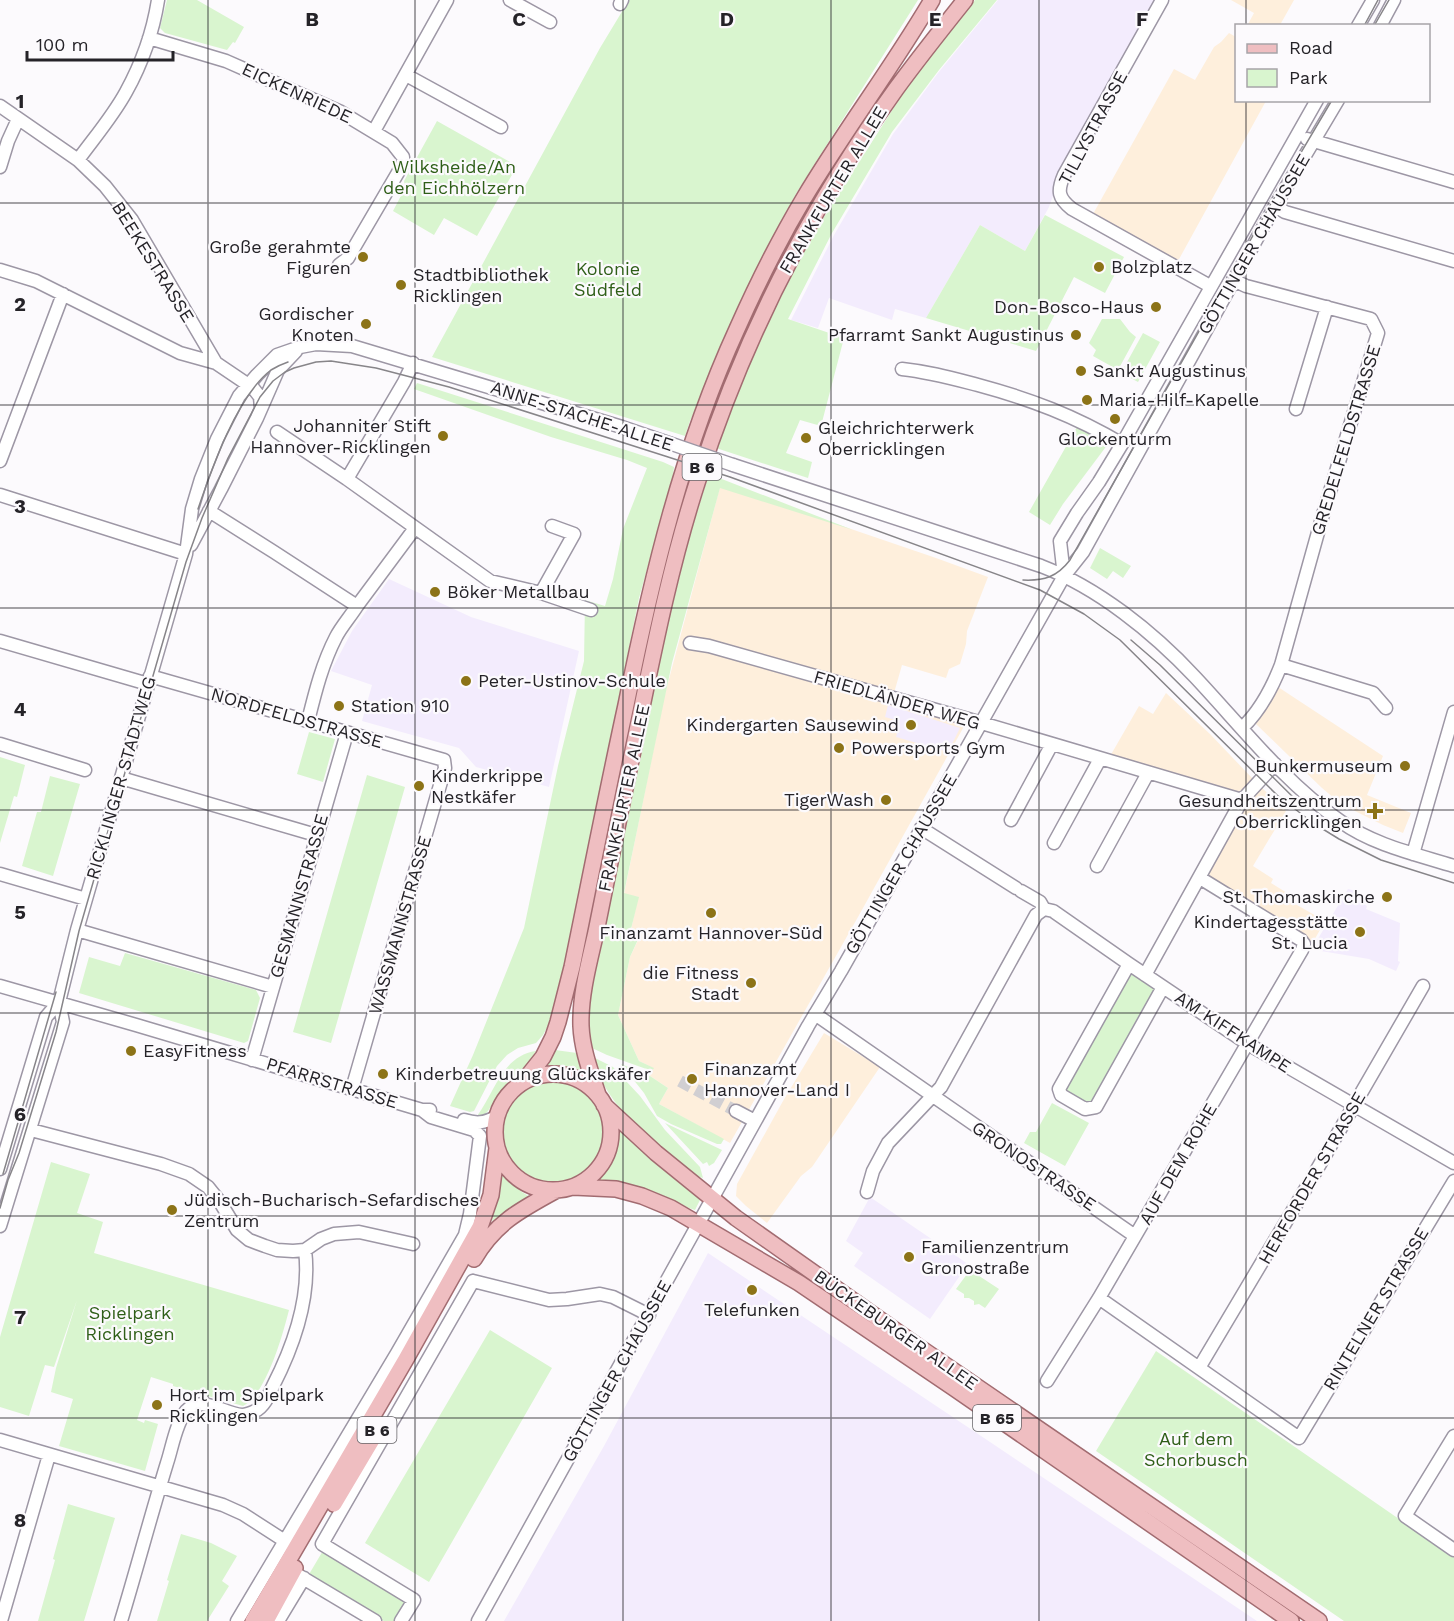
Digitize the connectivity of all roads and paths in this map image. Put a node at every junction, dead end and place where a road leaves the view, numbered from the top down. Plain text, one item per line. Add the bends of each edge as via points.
1 (158, 0) edge
2 (447, 0) edge
3 (510, 0) edge
4 (932, 0) edge
5 (965, 0) edge
6 (1162, 0) edge
7 (1373, 0) edge
8 (1394, 0) edge
9 (550, 22) dead end
10 (1360, 24) edge
11 (1381, 24) edge
12 (149, 38) junction
13 (406, 75) junction
14 (1316, 102) edge
15 (1337, 102) edge
16 (0, 106) edge
17 (18, 119) junction
18 (501, 127) dead end
19 (374, 131) junction
20 (1297, 136) junction
21 (1314, 141) junction
22 (78, 160) junction
23 (0, 167) edge
24 (1454, 182) edge
25 (1275, 206) junction
26 (1454, 261) edge
27 (339, 265) dead end
28 (0, 270) edge
29 (1233, 280) junction
30 (1210, 286) junction
31 (63, 294) junction
32 (1327, 307) junction
33 (300, 346) junction
34 (216, 363) junction
35 (413, 363) junction
36 (902, 369) dead end
37 (276, 373) junction
38 (248, 385) junction
39 (239, 396) joint
40 (261, 408) junction
41 (1296, 409) dead end
42 (278, 432) dead end
43 (1122, 444) junction
44 (0, 461) edge
45 (347, 479) junction
46 (0, 495) edge
47 (209, 511) junction
48 (552, 526) dead end
49 (415, 528) junction
50 (186, 554) junction
51 (1064, 576) junction
52 (541, 593) junction
53 (357, 606) junction
54 (591, 610) dead end
55 (0, 641) edge
56 (690, 643) dead end
57 (1281, 664) junction
58 (149, 680) junction
59 (1386, 708) dead end
60 (1454, 712) edge
61 (308, 722) junction
62 (981, 723) junction
63 (1242, 728) junction
64 (347, 732) junction
65 (0, 744) edge
66 (1052, 744) junction
67 (1100, 759) junction
68 (444, 760) joint
69 (1275, 764) junction
70 (85, 770) dead end
71 (1148, 773) junction
72 (120, 778) junction
73 (1242, 800) junction
74 (1011, 820) dead end
75 (921, 828) junction
76 (316, 835) junction
77 (1054, 843) dead end
78 (1413, 854) junction
79 (1097, 866) dead end
80 (1454, 866) edge
81 (0, 874) edge
82 (1200, 878) junction
83 (86, 899) junction
84 (1044, 909) junction
85 (77, 930) junction
86 (1129, 964) junction
87 (1145, 975) junction
88 (0, 986) edge
89 (1423, 986) dead end
90 (273, 987) junction
91 (1163, 987) junction
92 (59, 1002) junction
93 (815, 1014) junction
94 (1248, 1044) junction
95 (252, 1060) junction
96 (523, 1082) junction
97 (352, 1089) junction
98 (932, 1096) junction
99 (601, 1100) junction
100 (1354, 1106) junction
101 (422, 1110) junction
102 (736, 1111) tunnel mouth
103 (496, 1117) junction
104 (755, 1121) junction
105 (31, 1130) junction
106 (497, 1148) junction
107 (1454, 1163) edge
108 (0, 1169) edge
109 (1454, 1181) edge
110 (573, 1187) junction
111 (555, 1191) junction
112 (867, 1192) dead end
113 (712, 1199) junction
114 (699, 1223) junction
115 (0, 1226) edge
116 (1136, 1236) junction
117 (413, 1244) dead end
118 (305, 1250) junction
119 (465, 1265) junction
120 (1099, 1299) junction
121 (649, 1315) junction
122 (1199, 1368) junction
123 (1047, 1381) dead end
124 (1454, 1436) edge
125 (0, 1440) edge
126 (49, 1455) junction
127 (160, 1486) junction
128 (290, 1545) junction
129 (1454, 1550) edge
130 (298, 1575) junction
131 (1, 1621) edge
132 (122, 1621) edge
133 (237, 1621) edge
134 (253, 1621) edge
135 (266, 1621) edge
136 (278, 1621) edge
137 (375, 1621) edge
138 (401, 1621) edge
139 (478, 1621) edge
140 (1291, 1621) edge
141 (1319, 1621) edge

1 - 12 street
2 - 13 street
3 - 9 street
4 - 96 main road, FRANKFURTER ALLEE / B 6 via 803,199 736,330 709,395 666,527 648,599 563,1005 543,1057
5 - 99 main road, FRANKFURTER ALLEE / B 6 via 894,91 840,171 796,247 752,337 696,484 672,573 583,997 581,1027 585,1054
6 - 30 street, TILLYSTRASSE via 1064,175 1060,192 1071,209
7 - 10 street
8 - 11 street
12 - 19 street, EICKENRIEDE via 237,65
12 - 22 street via 125,93
13 - 18 street
13 - 19 street
14 - 20 street, GÖTTINGER CHAUSSEE
15 - 21 street, GÖTTINGER CHAUSSEE
16 - 17 street, BEEKESTRASSE
17 - 22 street, BEEKESTRASSE
17 - 23 street
19 - 27 street, EICKENRIEDE via 398,149 402,165 348,258
20 - 21 street
20 - 30 street, GÖTTINGER CHAUSSEE
21 - 24 street
21 - 25 street, GÖTTINGER CHAUSSEE
22 - 34 street, BEEKESTRASSE via 132,220
25 - 26 street
25 - 29 street, GÖTTINGER CHAUSSEE
28 - 31 street
29 - 32 street, GREDELFELDSTRASSE
29 - 51 street, GÖTTINGER CHAUSSEE via 1083,552
30 - 43 street, GÖTTINGER CHAUSSEE
31 - 34 street via 180,353
31 - 44 street
32 - 41 street
32 - 57 street, GREDELFELDSTRASSE via 1371,319 1378,333
33 - 35 street, ANNE-STACHE-ALLEE via 352,346
33 - 37 street, ANNE-STACHE-ALLEE
33 - 38 street, ANNE-STACHE-ALLEE via 277,356
34 - 38 street, BEEKESTRASSE
35 - 45 street
35 - 51 street, ANNE-STACHE-ALLEE, bridge via 622,427
36 - 43 street via 927,371 1024,398 1079,420
37 - 38 street, ANNE-STACHE-ALLEE
37 - 40 street, ANNE-STACHE-ALLEE
38 - 39 street, ANNE-STACHE-ALLEE
38 - 40 street, BEEKESTRASSE via 260,396
39 - 50 street, RICKLINGER STADTWEG via 201,479
40 - 47 street, RICKLINGER STADTWEG
42 - 45 street
43 - 51 street, GÖTTINGER CHAUSSEE via 1060,541
45 - 49 street
46 - 50 street
47 - 50 street, RICKLINGER STADTWEG
47 - 53 street
48 - 52 street via 574,534
49 - 52 street via 489,580
49 - 53 street
50 - 58 street, RICKLINGER STADTWEG
51 - 62 street, GÖTTINGER CHAUSSEE
51 - 63 street, ANNE-STACHE-ALLEE via 1132,620 1171,653
52 - 54 street
53 - 61 street via 327,656
55 - 58 street, NORDFELDSTRASSE
56 - 62 street, FRIEDLÄNDER WEG
57 - 59 street via 1373,693
57 - 63 street, GREDELFELDSTRASSE via 1255,715
58 - 61 street, NORDFELDSTRASSE
58 - 72 street, RICKLINGER STADTWEG
60 - 78 street
61 - 64 street, NORDFELDSTRASSE
62 - 66 street, FRIEDLÄNDER WEG
62 - 75 street, GÖTTINGER CHAUSSEE
63 - 69 street, ANNE-STACHE-ALLEE
64 - 68 street, NORDFELDSTRASSE
64 - 76 street, GESMANNSTRASSE
65 - 70 street
66 - 67 street, FRIEDLÄNDER WEG
66 - 74 street
67 - 71 street, FRIEDLÄNDER WEG
67 - 77 street
68 - 97 street, WASSMANNSTRASSE via 445,768
69 - 73 street
69 - 78 street, ANNE-STACHE-ALLEE via 1340,822
71 - 73 street, FRIEDLÄNDER WEG
71 - 79 street
72 - 76 street
72 - 83 street, RICKLINGER STADTWEG
73 - 82 street
75 - 84 street, AM KIFFKAMPE via 1040,902
75 - 93 street, GÖTTINGER CHAUSSEE
76 - 90 street, GESMANNSTRASSE
78 - 80 street, ANNE-STACHE-ALLEE
81 - 83 street
82 - 87 street
82 - 94 street, AUF DEM ROHE via 1304,944
83 - 85 street, RICKLINGER STADTWEG
84 - 86 street, AM KIFFKAMPE via 1053,911
84 - 98 street via 1036,915 941,1087
85 - 90 street
85 - 92 street, RICKLINGER STADTWEG
86 - 87 street, AM KIFFKAMPE
86 - 91 street via 1059,1089 1061,1095 1085,1109 1096,1107
87 - 91 street, AM KIFFKAMPE
88 - 92 street, PFARRSTRASSE
89 - 100 street, HERFORDER STRASSE
90 - 95 street, GESMANNSTRASSE
91 - 94 street, AM KIFFKAMPE
92 - 95 street, PFARRSTRASSE
92 - 105 street, RICKLINGER STADTWEG via 63,1022
92 - 108 street, RICKLINGER STADTWEG via 46,1017
93 - 98 street, GRONOSTRASSE
93 - 104 street, GÖTTINGER CHAUSSEE
94 - 100 street, AM KIFFKAMPE
94 - 116 street, AUF DEM ROHE
95 - 97 street, PFARRSTRASSE
96 - 99 main road via 533,1077 568,1076 589,1087
96 - 103 main road, B 6 via 506,1097
97 - 101 street, PFARRSTRASSE
98 - 112 street via 888,1143
98 - 116 street, GRONOSTRASSE
99 - 110 main road, B 6 via 610,1126 609,1148 592,1176
99 - 113 main road, BÜCKEBURGER ALLEE / B 65
100 - 107 street, AM KIFFKAMPE
100 - 122 street, HERFORDER STRASSE
101 - 103 street, PFARRSTRASSE via 474,1123
101 - 119 street, PFARRSTRASSE via 431,1118 474,1130 480,1136 465,1235
102 - 104 street
103 - 106 main road, B 6
104 - 113 street, GÖTTINGER CHAUSSEE
105 - 115 street, RICKLINGER STADTWEG
105 - 118 street via 189,1174 208,1187 237,1230 249,1240 277,1250
106 - 111 main road, B 6 via 507,1168 523,1182
106 - 119 main road, B 6 via 486,1212
109 - 122 street, RINTELNER STRASSE via 1299,1438
110 - 111 main road, B 6
110 - 114 main road, BÜCKEBURGER ALLEE / B 65 via 616,1189 642,1196
111 - 119 main road, B 6 via 499,1225
113 - 114 street, GÖTTINGER CHAUSSEE
113 - 141 main road, BÜCKEBURGER ALLEE / B 65 via 916,1345
114 - 121 street, GÖTTINGER CHAUSSEE
114 - 140 main road, BÜCKEBURGER ALLEE / B 65 via 799,1283
116 - 120 street, AUF DEM ROHE
117 - 118 street via 359,1232 334,1234
118 - 127 street via 305,1290 297,1328 261,1408 243,1415 209,1405 189,1408 181,1420
119 - 121 street via 549,1300 600,1294
119 - 128 main road, B 6 via 359,1442
119 - 130 main road, B 6
119 - 138 street via 457,1311 322,1544 414,1600
120 - 122 street
120 - 123 street, AUF DEM ROHE
121 - 139 street, GÖTTINGER CHAUSSEE
124 - 129 street via 1405,1516
125 - 126 street
126 - 127 street
126 - 131 street
127 - 128 street via 223,1504
127 - 132 street
128 - 133 street
128 - 134 main road, B 6
130 - 135 main road, B 6
130 - 136 street
130 - 137 street

